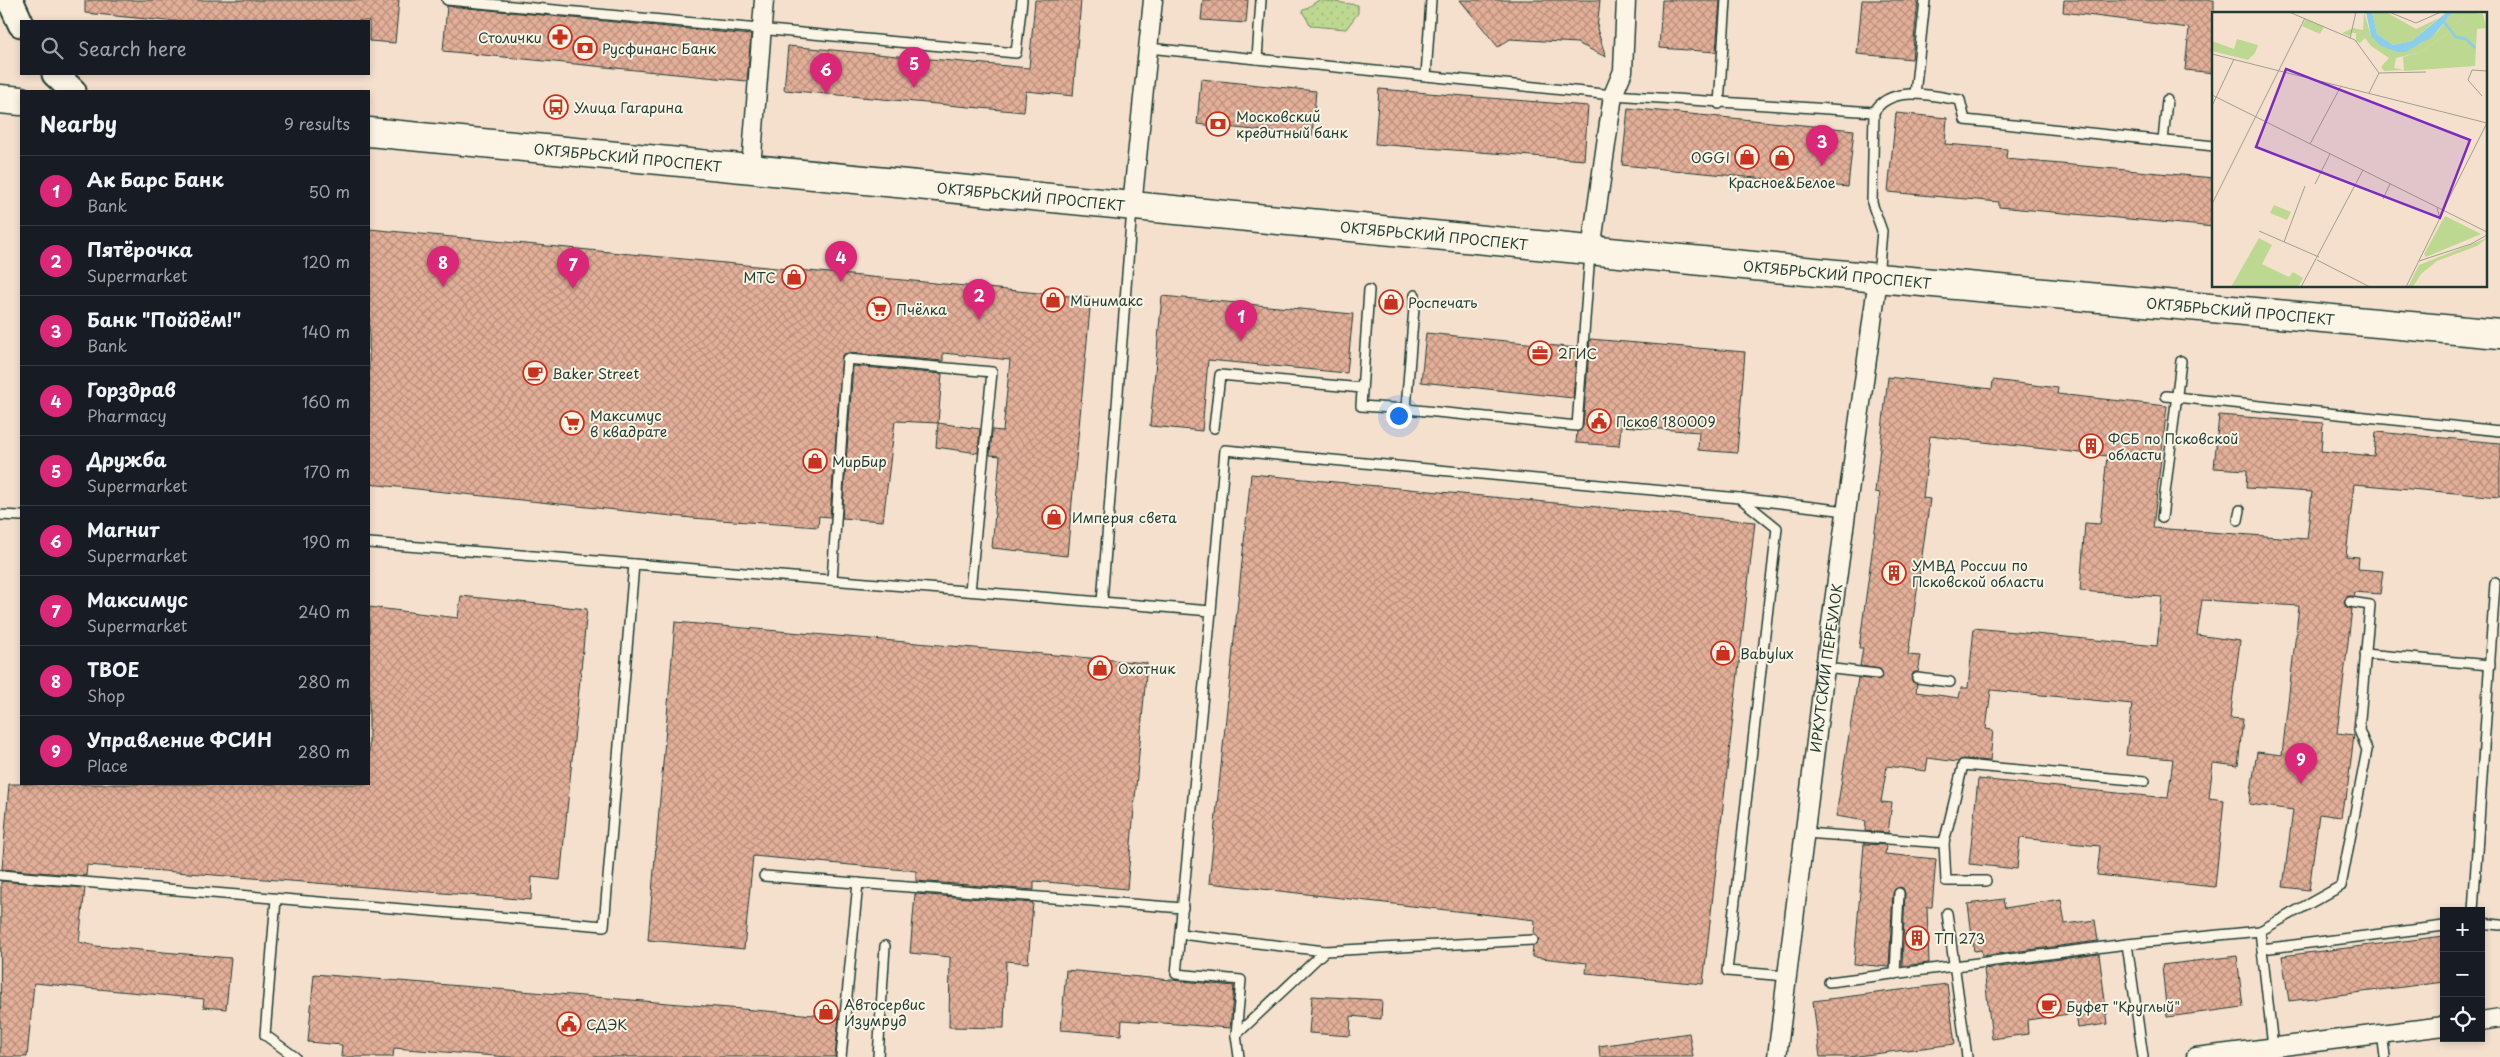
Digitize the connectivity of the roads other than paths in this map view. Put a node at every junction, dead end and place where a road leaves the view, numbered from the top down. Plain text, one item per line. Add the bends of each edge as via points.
1 (5, 0) edge
2 (10, 0) edge
3 (447, 0) edge
4 (764, 0) edge
5 (1022, 0) edge
6 (1153, 0) edge
7 (1261, 0) edge
8 (1430, 0) edge
9 (1626, 0) edge
10 (1726, 0) edge
11 (1925, 0) edge
12 (0, 10) edge
13 (20, 22) edge
14 (763, 30) junction
15 (1148, 48) junction
16 (1257, 59) junction
17 (56, 75) edge
18 (1426, 76) junction
19 (72, 90) edge
20 (1915, 94) junction
21 (1613, 95) junction
22 (0, 99) edge
23 (2167, 100) dead end
24 (20, 102) edge
25 (1720, 104) junction
26 (1874, 112) junction
27 (370, 132) edge
28 (2163, 140) junction
29 (2212, 146) edge
30 (751, 168) junction
31 (1132, 206) junction
32 (1591, 250) junction
33 (1878, 278) junction
34 (1369, 290) dead end
35 (1415, 295) dead end
36 (2500, 334) edge
37 (2181, 361) dead end
38 (1362, 388) junction
39 (2166, 396) dead end
40 (2177, 397) junction
41 (1406, 409) junction
42 (1214, 428) dead end
43 (2500, 431) edge
44 (1739, 498) junction
45 (2240, 510) dead end
46 (1846, 511) junction
47 (0, 515) edge
48 (20, 516) edge
49 (2162, 518) dead end
50 (2238, 520) dead end
51 (370, 543) edge
52 (634, 564) junction
53 (832, 580) junction
54 (2496, 583) dead end
55 (970, 591) junction
56 (1102, 602) junction
57 (2350, 602) dead end
58 (1211, 611) junction
59 (2366, 654) junction
60 (2490, 666) junction
61 (1825, 668) junction
62 (1877, 674) dead end
63 (1918, 678) dead end
64 (1950, 682) dead end
65 (2145, 781) dead end
66 (1805, 833) junction
67 (1944, 842) junction
68 (0, 875) edge
69 (764, 876) dead end
70 (1986, 881) dead end
71 (858, 883) junction
72 (1899, 893) dead end
73 (276, 899) junction
74 (2473, 907) edge
75 (1183, 908) junction
76 (1947, 913) dead end
77 (2485, 924) edge
78 (2500, 925) edge
79 (2440, 927) edge
80 (2260, 931) junction
81 (1180, 934) junction
82 (1533, 940) dead end
83 (2127, 944) junction
84 (885, 946) dead end
85 (2262, 949) junction
86 (1325, 951) junction
87 (1956, 966) junction
88 (1895, 974) junction
89 (1786, 976) junction
90 (1829, 982) dead end
91 (2500, 1018) edge
92 (2485, 1020) edge
93 (2440, 1026) edge
94 (2382, 1033) junction
95 (1236, 1035) junction
96 (2274, 1047) junction
97 (295, 1057) edge
98 (841, 1057) edge
99 (878, 1057) edge
100 (1238, 1057) edge
101 (1777, 1057) edge
102 (1966, 1057) edge
103 (2144, 1057) edge
104 (2196, 1057) edge
105 (2385, 1057) edge

1 - 12 main road
2 - 13 main road
3 - 14 lane
4 - 14 street
5 - 14 lane via 1016,53
6 - 15 street
7 - 16 lane
8 - 18 lane
9 - 21 street via 1622,71
10 - 25 lane
11 - 20 lane
14 - 30 street
15 - 16 lane
15 - 31 street
16 - 18 lane
17 - 19 main road
18 - 21 lane
20 - 26 lane via 1889,97
20 - 28 lane via 1960,100 1965,120
21 - 25 lane
21 - 32 street
22 - 24 main road
23 - 28 lane
25 - 26 lane
26 - 33 lane via 1872,203 1882,232
27 - 30 main road, ОКТЯБРЬСКИЙ ПРОСПЕКТ
28 - 29 lane
30 - 31 main road, ОКТЯБРЬСКИЙ ПРОСПЕКТ
31 - 32 main road, ОКТЯБРЬСКИЙ ПРОСПЕКТ
31 - 56 lane
32 - 33 main road, ОКТЯБРЬСКИЙ ПРОСПЕКТ
32 - 41 lane via 1577,426
33 - 36 main road, ОКТЯБРЬСКИЙ ПРОСПЕКТ
33 - 46 street, ИРКУТСКИЙ ПЕРЕУЛОК
34 - 38 lane
35 - 41 lane
37 - 40 lane
38 - 41 lane via 1361,406
38 - 42 lane via 1220,375
39 - 40 lane
40 - 43 lane
40 - 49 lane
44 - 46 lane
44 - 58 lane via 1225,450
44 - 89 lane via 1776,528 1727,971
45 - 50 lane
46 - 61 street, ИРКУТСКИЙ ПЕРЕУЛОК
47 - 48 lane
51 - 52 lane
52 - 53 lane
52 - 73 lane via 604,926
53 - 55 lane
53 - 55 lane via 846,359 992,372
54 - 60 lane
55 - 56 lane
56 - 58 lane
57 - 59 lane via 2370,605
58 - 75 lane
59 - 60 lane
59 - 80 lane via 2359,730 2367,750 2341,886
60 - 74 lane
61 - 62 lane
61 - 66 street, ИРКУТСКИЙ ПЕРЕУЛОК
63 - 64 lane
65 - 67 lane via 1963,765
66 - 67 lane
66 - 89 street, ИРКУТСКИЙ ПЕРЕУЛОК
67 - 70 lane via 1946,881
68 - 73 lane
69 - 71 lane
71 - 75 lane
71 - 98 lane
72 - 88 lane
73 - 97 lane via 265,1035
75 - 81 lane
76 - 87 lane
77 - 78 lane
79 - 85 lane
80 - 83 lane
80 - 85 lane
81 - 86 lane
81 - 95 lane via 1176,974 1241,980
82 - 86 lane
83 - 87 lane
83 - 103 lane
84 - 99 lane
85 - 96 lane
86 - 95 lane
87 - 88 lane
87 - 102 lane
88 - 90 lane
89 - 101 street, ИРКУТСКИЙ ПЕРЕУЛОК
91 - 92 street
93 - 94 street
94 - 96 street
94 - 105 lane
95 - 100 lane
96 - 104 street

